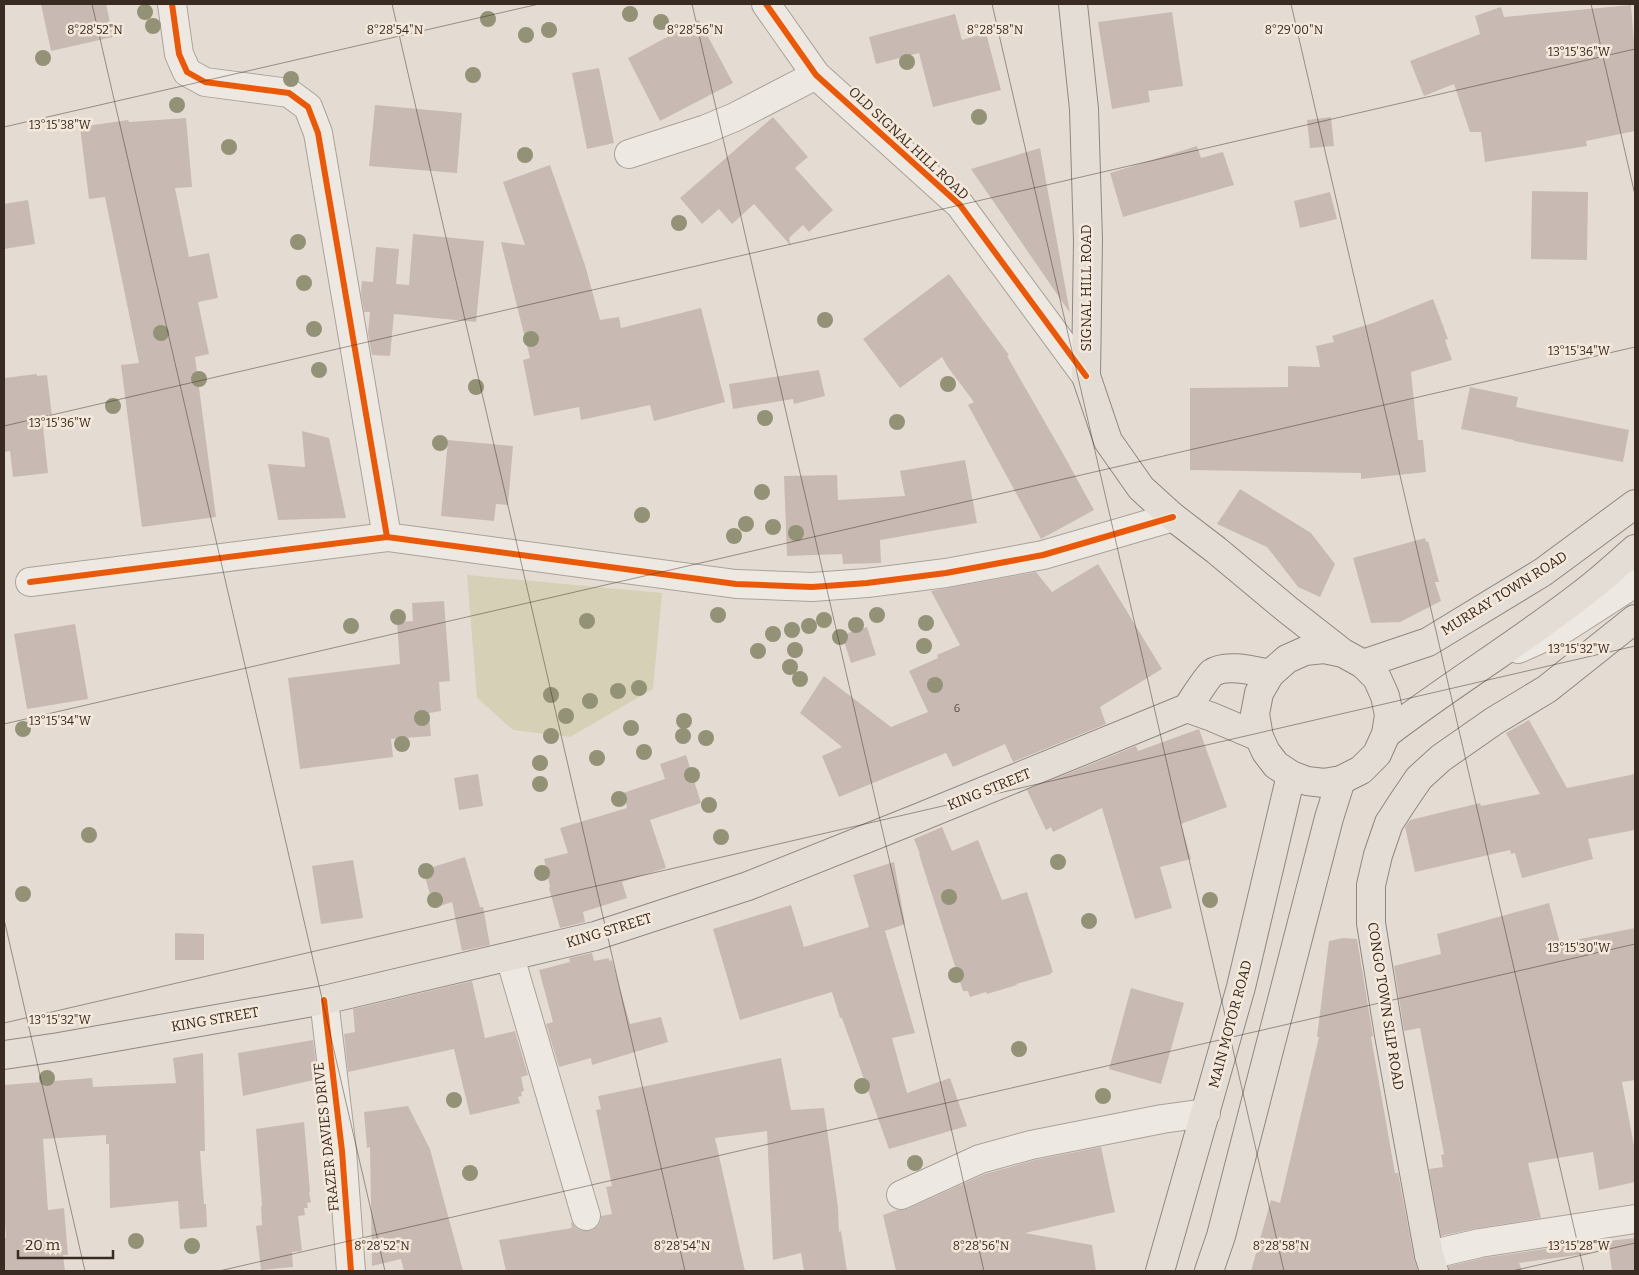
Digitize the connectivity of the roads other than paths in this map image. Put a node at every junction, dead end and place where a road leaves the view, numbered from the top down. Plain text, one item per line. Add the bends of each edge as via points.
1 (172, 4) edge
2 (766, 4) edge
3 (1073, 4) edge
4 (816, 75) junction
5 (629, 154) dead end
6 (1086, 376) junction
7 (1635, 504) edge
8 (1173, 517) junction
9 (387, 537) junction
10 (1635, 548) edge
11 (30, 582) dead end
12 (1635, 583) edge
13 (1288, 610) junction
14 (1635, 619) edge
15 (1353, 658) junction
16 (1491, 660) junction
17 (1278, 666) junction
18 (1187, 708) junction
19 (1386, 734) junction
20 (1258, 736) junction
21 (1291, 775) junction
22 (1341, 780) junction
23 (510, 957) junction
24 (324, 1000) junction
25 (4, 1054) edge
26 (1206, 1113) junction
27 (901, 1195) dead end
28 (586, 1216) dead end
29 (1635, 1219) edge
30 (1431, 1263) edge
31 (351, 1271) edge
32 (1160, 1271) edge
33 (1209, 1271) edge

1 - 9 street via 179,54 187,72 205,82 289,93 308,107 318,133
2 - 4 street, OLD SIGNAL HILL ROAD
3 - 6 main road, SIGNAL HILL ROAD via 1084,119 1088,240
4 - 5 street via 735,117
4 - 6 street, OLD SIGNAL HILL ROAD via 960,205
6 - 8 main road, SIGNAL HILL ROAD via 1108,441 1141,488
7 - 15 main road, MURRAY TOWN ROAD via 1543,572 1428,642
8 - 9 street via 1044,555 946,573 812,587 736,584
8 - 13 main road, SIGNAL HILL ROAD
9 - 11 street
10 - 16 main road via 1586,591
12 - 16 street via 1565,628
13 - 15 main road, SIGNAL HILL ROAD
13 - 17 main road
14 - 30 main road, CONGO TOWN SLIP ROAD via 1547,689 1494,721 1441,758 1419,778 1389,824 1378,855 1371,885 1371,923
15 - 17 main road via 1324,649 1305,651
15 - 19 main road via 1377,678 1385,696
16 - 19 main road via 1427,702
17 - 18 main road via 1224,669 1213,673
17 - 20 main road via 1259,693 1255,714
18 - 20 main road
18 - 23 main road, KING STREET via 748,886 594,936
19 - 22 main road via 1376,754 1361,770
20 - 21 main road via 1276,765
21 - 22 main road via 1324,783
21 - 26 main road, MAIN MOTOR ROAD via 1241,987
22 - 33 main road via 1221,1236
23 - 24 main road, KING STREET
23 - 28 street
24 - 25 main road, KING STREET
24 - 31 street, FRAZER DAVIES DRIVE via 342,1151
26 - 27 street via 1031,1145 980,1159
26 - 32 main road, MAIN MOTOR ROAD
29 - 30 street via 1480,1243

